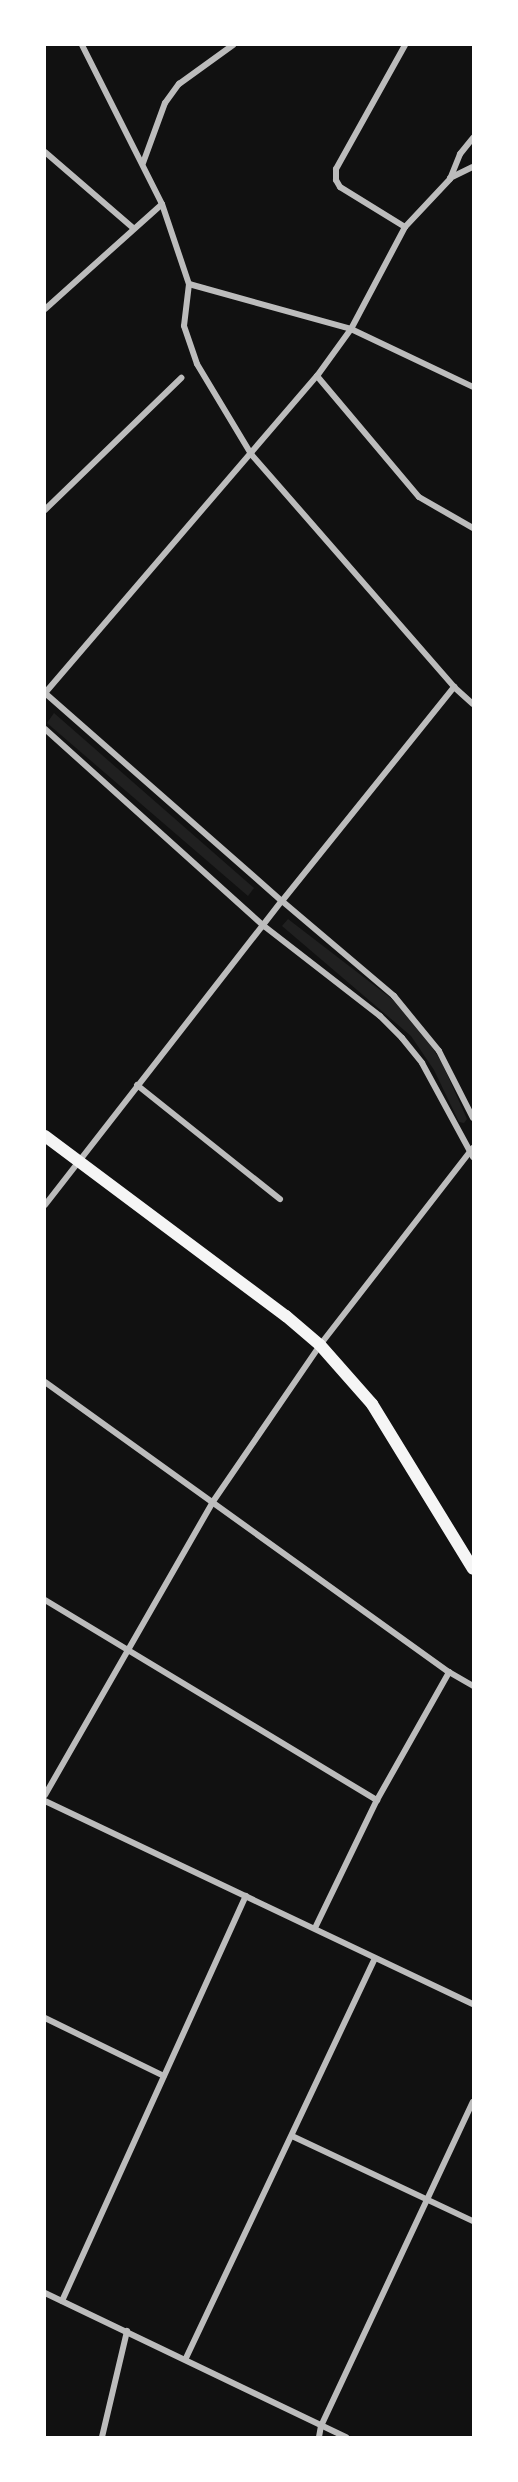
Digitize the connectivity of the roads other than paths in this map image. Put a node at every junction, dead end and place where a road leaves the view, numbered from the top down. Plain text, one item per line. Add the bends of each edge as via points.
1 (82, 45) edge
2 (233, 45) edge
3 (405, 45) edge
4 (473, 138) edge
5 (45, 152) edge
6 (143, 163) junction
7 (473, 167) edge
8 (450, 178) junction
9 (162, 204) junction
10 (405, 227) junction
11 (133, 228) junction
12 (189, 284) junction
13 (45, 309) edge
14 (351, 329) junction
15 (317, 376) junction
16 (181, 378) dead end
17 (473, 386) edge
18 (251, 454) junction
19 (45, 510) edge
20 (473, 528) edge
21 (454, 687) junction
22 (45, 693) edge
23 (473, 704) edge
24 (45, 729) edge
25 (282, 901) junction
26 (264, 926) junction
27 (138, 1085) junction
28 (473, 1118) edge
29 (45, 1136) edge
30 (472, 1152) edge
31 (77, 1161) junction
32 (280, 1199) dead end
33 (45, 1205) edge
34 (320, 1345) junction
35 (45, 1382) edge
36 (212, 1503) junction
37 (473, 1569) edge
38 (45, 1600) edge
39 (129, 1652) junction
40 (449, 1672) junction
41 (473, 1686) edge
42 (45, 1795) edge
43 (377, 1800) junction
44 (45, 1801) edge
45 (246, 1896) junction
46 (315, 1928) junction
47 (375, 1958) junction
48 (473, 2004) edge
49 (45, 2018) edge
50 (165, 2076) junction
51 (473, 2102) edge
52 (292, 2136) junction
53 (427, 2199) junction
54 (473, 2221) edge
55 (45, 2293) edge
56 (62, 2301) junction
57 (127, 2331) junction
58 (186, 2358) junction
59 (321, 2426) junction
60 (102, 2437) edge
61 (319, 2437) edge
62 (346, 2437) edge

1 - 6 street
2 - 6 street via 179,84 165,103
3 - 10 street via 336,169 336,180 340,187
4 - 8 street via 460,154
5 - 11 street
6 - 9 street
7 - 8 street
8 - 10 street
9 - 11 street
9 - 12 street
10 - 14 street
11 - 13 street
12 - 14 street
12 - 18 street via 184,326 196,364
14 - 15 street
14 - 17 street
15 - 18 street
15 - 20 street via 419,496
16 - 19 street
18 - 21 street
18 - 22 street
21 - 23 street
21 - 25 street
22 - 25 street
24 - 26 street
25 - 26 street
25 - 28 street via 394,996 413,1017 439,1051
26 - 27 street
26 - 30 street via 380,1016 402,1038 422,1063
27 - 31 street
27 - 32 street
29 - 31 main road
30 - 34 street
31 - 33 street
31 - 34 main road
34 - 36 street
34 - 37 main road via 372,1404
35 - 36 street
36 - 39 street
36 - 40 street
38 - 39 street
39 - 42 street
39 - 43 street
40 - 41 street
40 - 43 street
43 - 46 street
44 - 45 street
45 - 46 street
45 - 50 street
46 - 47 street
47 - 48 street
47 - 52 street
49 - 50 street
50 - 56 street
51 - 53 street
52 - 53 street
52 - 58 street
53 - 54 street
53 - 59 street
55 - 56 street
56 - 57 street
57 - 58 street
57 - 60 street
58 - 59 street
59 - 61 street
59 - 62 street

